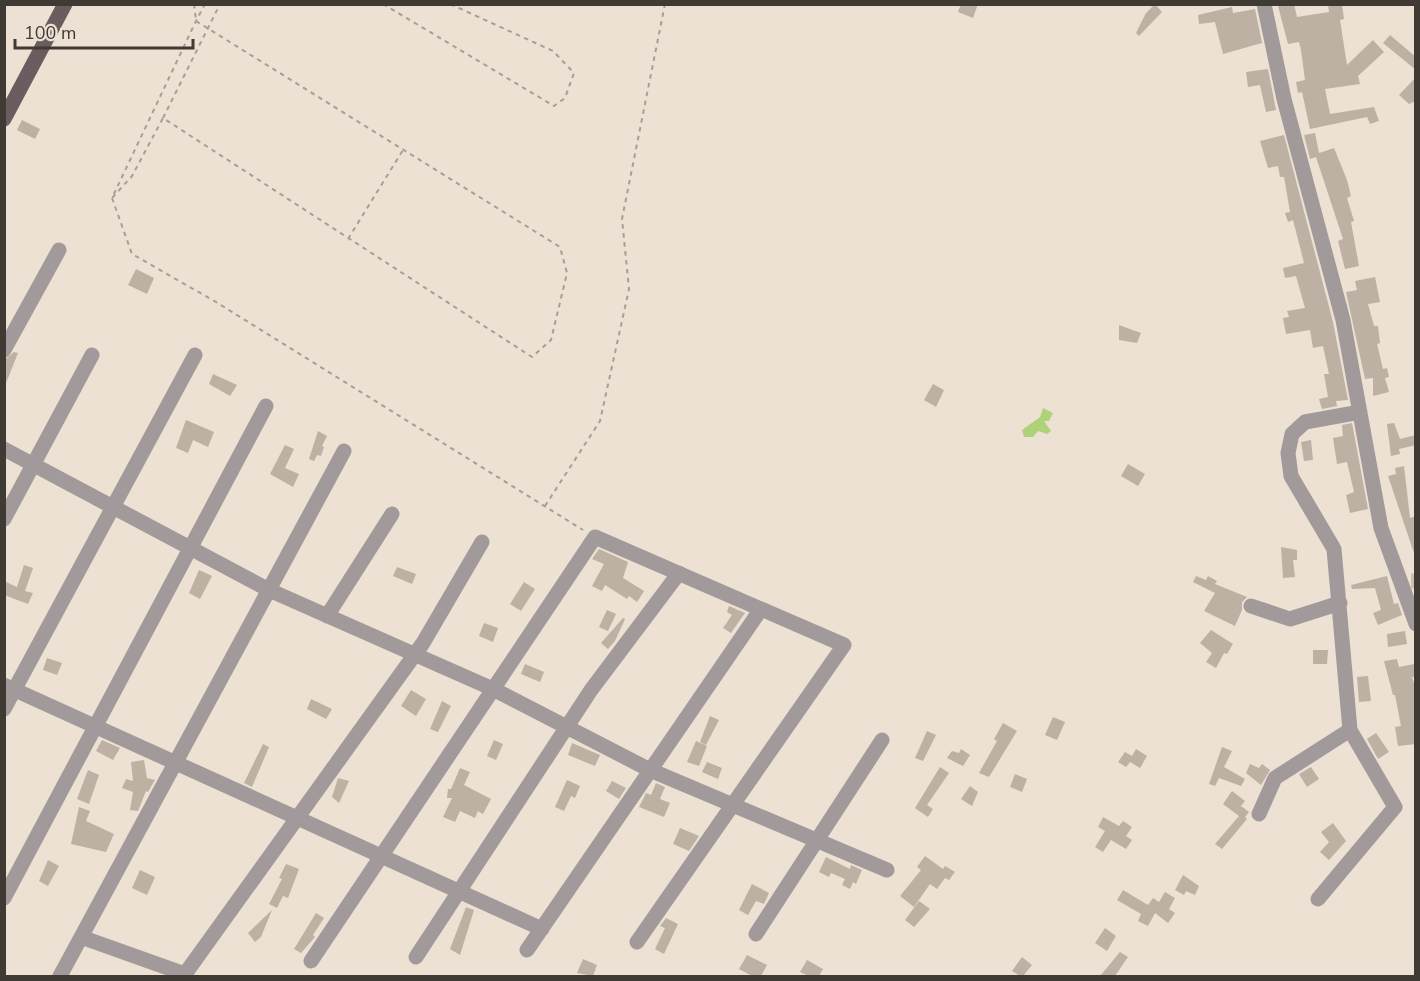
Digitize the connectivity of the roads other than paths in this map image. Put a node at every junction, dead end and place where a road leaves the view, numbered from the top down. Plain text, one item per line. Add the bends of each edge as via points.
1 (65, 4) edge
2 (1264, 4) edge
3 (4, 118) edge
4 (59, 250) dead end
5 (4, 350) edge
6 (92, 355) dead end
7 (195, 355) dead end
8 (266, 406) dead end
9 (1360, 412) junction
10 (4, 448) edge
11 (344, 451) dead end
12 (34, 464) junction
13 (113, 506) junction
14 (392, 514) dead end
15 (4, 519) edge
16 (482, 542) dead end
17 (191, 548) junction
18 (679, 573) junction
19 (269, 590) junction
20 (1340, 603) junction
21 (1251, 606) dead end
22 (760, 609) junction
23 (327, 616) junction
24 (1416, 624) edge
25 (414, 654) junction
26 (10, 687) edge
27 (493, 690) junction
28 (4, 709) edge
29 (96, 726) junction
30 (566, 727) junction
31 (1350, 730) junction
32 (882, 740) dead end
33 (176, 762) junction
34 (650, 770) junction
35 (732, 806) junction
36 (1259, 814) dead end
37 (298, 817) junction
38 (816, 841) junction
39 (381, 856) junction
40 (887, 870) dead end
41 (459, 891) junction
42 (4, 898) edge
43 (1318, 899) dead end
44 (542, 929) junction
45 (756, 934) dead end
46 (81, 937) junction
47 (637, 942) dead end
48 (527, 950) dead end
49 (416, 957) dead end
50 (311, 961) dead end
51 (60, 976) edge

1 - 3 main road
2 - 9 street via 1284,99 1344,320
4 - 5 street
6 - 12 street
7 - 13 street
8 - 17 street
9 - 20 street via 1305,422 1292,434 1288,453 1291,476 1334,549
9 - 24 street via 1381,528 1405,581
10 - 12 street
11 - 19 street
12 - 13 street
12 - 15 street
13 - 17 street
13 - 26 street
14 - 23 street
16 - 25 street
17 - 19 street
17 - 29 street
18 - 22 street
18 - 27 street via 595,537
18 - 30 street
19 - 23 street
19 - 33 street
20 - 21 street via 1290,619
20 - 31 street
22 - 34 street
22 - 35 street via 844,645
23 - 25 street
25 - 27 street
25 - 37 street
26 - 28 street
26 - 29 street
27 - 30 street
27 - 39 street
29 - 33 street
29 - 42 street
30 - 34 street
30 - 41 street
31 - 36 street via 1275,778
31 - 43 street via 1395,807
32 - 38 street
33 - 37 street
33 - 46 street
34 - 35 street
34 - 44 street
35 - 38 street
35 - 47 street
37 - 39 street
37 - 46 street via 185,974
38 - 40 street
38 - 45 street
39 - 41 street
39 - 50 street
41 - 44 street
41 - 49 street
44 - 48 street
46 - 51 street

